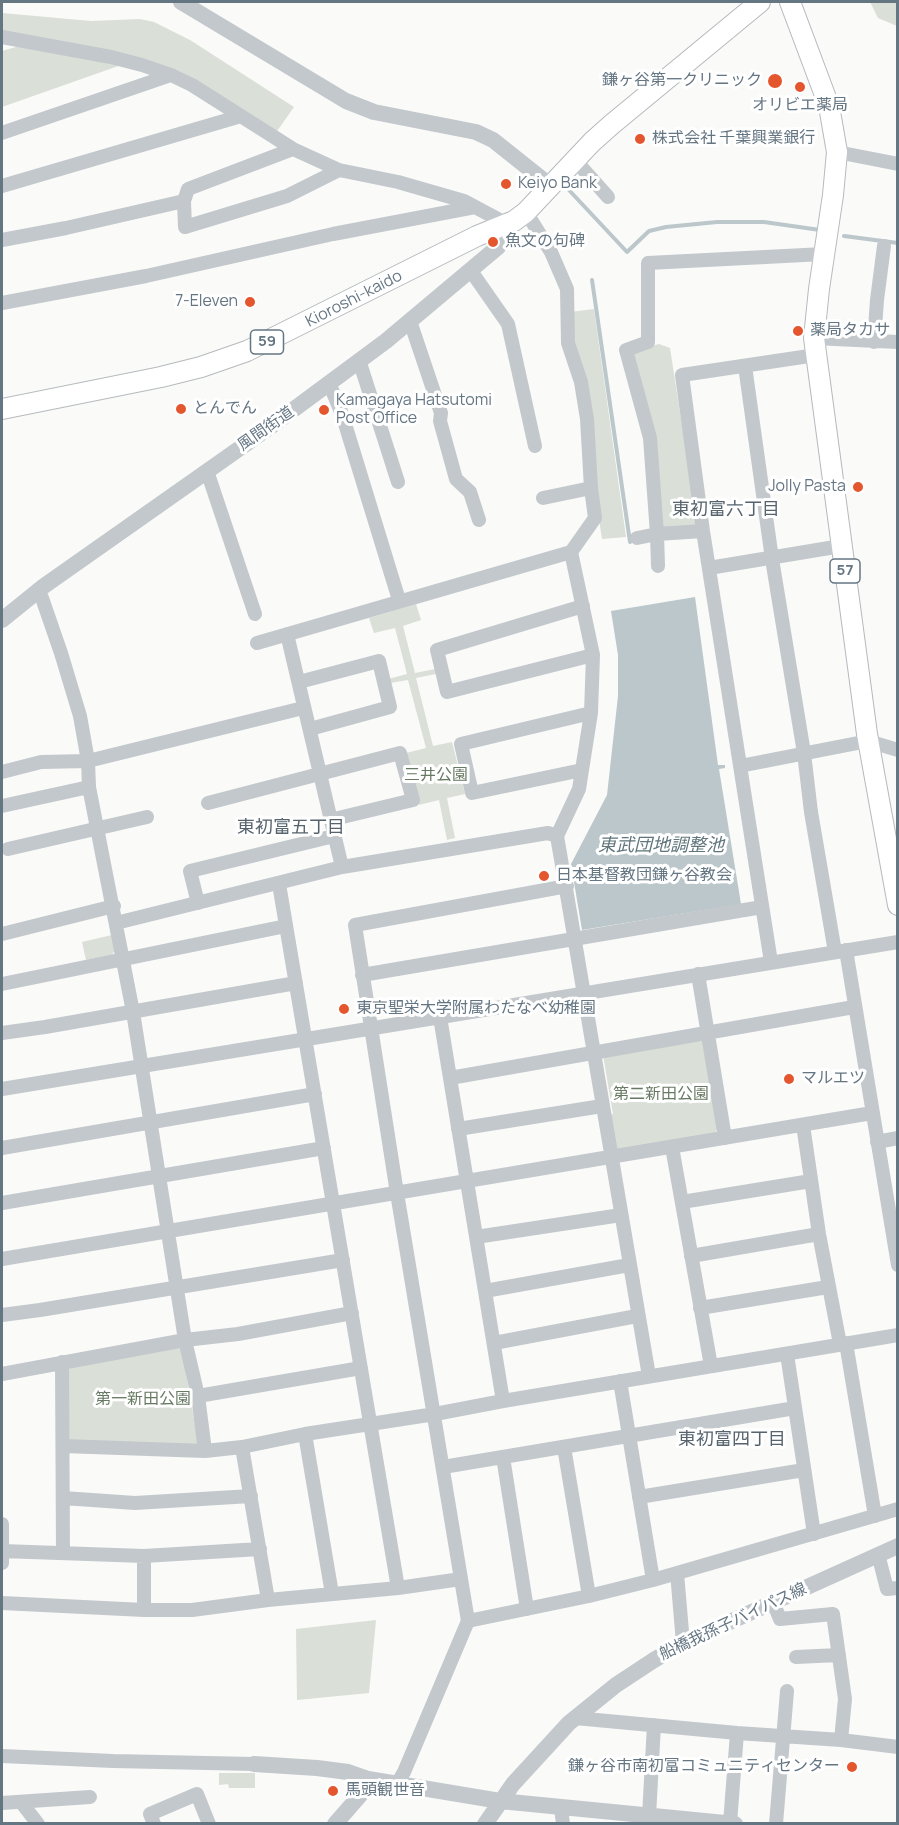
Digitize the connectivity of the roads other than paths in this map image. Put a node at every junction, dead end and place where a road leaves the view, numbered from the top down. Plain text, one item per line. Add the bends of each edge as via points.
1 (181, 2) edge
2 (760, 2) edge
3 (790, 2) edge
4 (2, 37) edge
5 (171, 75) junction
6 (241, 116) junction
7 (2, 133) edge
8 (293, 150) junction
9 (837, 152) junction
10 (575, 160) junction
11 (897, 164) edge
12 (339, 170) junction
13 (2, 186) edge
14 (550, 188) junction
15 (608, 197) dead end
16 (184, 201) junction
17 (475, 207) junction
18 (516, 219) junction
19 (827, 239) junction
20 (2, 240) edge
21 (884, 246) dead end
22 (471, 271) junction
23 (2, 303) edge
24 (410, 321) junction
25 (874, 342) junction
26 (897, 342) edge
27 (815, 347) junction
28 (359, 360) junction
29 (745, 366) junction
30 (329, 383) junction
31 (2, 409) edge
32 (536, 446) dead end
33 (207, 471) junction
34 (398, 482) dead end
35 (591, 488) junction
36 (543, 498) dead end
37 (479, 520) dead end
38 (703, 531) junction
39 (657, 534) junction
40 (637, 538) dead end
41 (841, 546) junction
42 (571, 552) junction
43 (772, 559) junction
44 (658, 566) dead end
45 (709, 568) junction
46 (37, 592) junction
47 (399, 600) junction
48 (583, 606) junction
49 (255, 614) dead end
50 (2, 620) edge
51 (287, 634) junction
52 (257, 643) dead end
53 (593, 655) junction
54 (299, 682) junction
55 (303, 708) junction
56 (591, 713) junction
57 (310, 729) junction
58 (868, 741) junction
59 (897, 750) edge
60 (804, 753) junction
61 (87, 761) junction
62 (740, 766) junction
63 (582, 770) junction
64 (2, 772) edge
65 (319, 773) junction
66 (88, 787) junction
67 (208, 803) dead end
68 (2, 806) edge
69 (147, 817) dead end
70 (330, 820) junction
71 (98, 828) junction
72 (334, 836) junction
73 (557, 836) junction
74 (8, 849) dead end
75 (342, 867) junction
76 (279, 884) junction
77 (567, 886) junction
78 (198, 903) junction
79 (897, 905) edge
80 (114, 906) junction
81 (762, 908) junction
82 (116, 923) junction
83 (286, 926) junction
84 (2, 934) edge
85 (574, 938) junction
86 (897, 942) edge
87 (841, 951) junction
88 (124, 958) junction
89 (771, 962) junction
90 (698, 974) junction
91 (362, 975) junction
92 (296, 983) junction
93 (2, 984) edge
94 (584, 993) junction
95 (854, 1007) junction
96 (133, 1012) junction
97 (440, 1017) junction
98 (370, 1028) junction
99 (2, 1033) edge
100 (709, 1034) junction
101 (305, 1039) junction
102 (594, 1053) junction
103 (142, 1065) junction
104 (450, 1078) junction
105 (2, 1089) edge
106 (315, 1094) junction
107 (602, 1106) junction
108 (872, 1113) junction
109 (151, 1122) junction
110 (804, 1125) junction
111 (458, 1129) junction
112 (725, 1138) junction
113 (897, 1138) edge
114 (877, 1142) junction
115 (672, 1147) junction
116 (2, 1148) edge
117 (324, 1149) junction
118 (611, 1157) junction
119 (160, 1176) junction
120 (467, 1181) junction
121 (811, 1181) junction
122 (397, 1193) junction
123 (682, 1202) junction
124 (2, 1203) edge
125 (333, 1203) junction
126 (621, 1215) junction
127 (168, 1231) junction
128 (819, 1234) junction
129 (476, 1237) junction
130 (691, 1256) junction
131 (2, 1259) edge
132 (343, 1260) junction
133 (629, 1265) junction
134 (897, 1265) edge
135 (178, 1287) junction
136 (828, 1287) junction
137 (485, 1291) junction
138 (700, 1308) junction
139 (352, 1313) junction
140 (2, 1315) edge
141 (637, 1316) junction
142 (897, 1335) edge
143 (185, 1340) junction
144 (494, 1342) junction
145 (843, 1344) junction
146 (787, 1354) junction
147 (62, 1362) junction
148 (711, 1366) junction
149 (361, 1368) junction
150 (2, 1374) edge
151 (649, 1376) junction
152 (620, 1381) junction
153 (198, 1396) junction
154 (503, 1401) junction
155 (795, 1408) junction
156 (435, 1414) junction
157 (370, 1424) junction
158 (305, 1434) junction
159 (629, 1436) junction
160 (63, 1446) junction
161 (242, 1447) junction
162 (564, 1447) junction
163 (205, 1451) junction
164 (503, 1457) junction
165 (443, 1467) junction
166 (804, 1470) junction
167 (251, 1496) junction
168 (639, 1497) junction
169 (63, 1498) junction
170 (897, 1509) edge
171 (876, 1516) junction
172 (2, 1524) edge
173 (814, 1534) junction
174 (897, 1546) edge
175 (260, 1549) junction
176 (2, 1551) edge
177 (63, 1552) junction
178 (878, 1554) junction
179 (144, 1556) junction
180 (2, 1563) edge
181 (677, 1573) junction
182 (461, 1579) junction
183 (653, 1580) junction
184 (398, 1588) junction
185 (897, 1588) edge
186 (332, 1594) junction
187 (589, 1596) junction
188 (268, 1600) junction
189 (773, 1602) junction
190 (2, 1603) edge
191 (527, 1609) junction
192 (144, 1610) junction
193 (468, 1621) junction
194 (682, 1643) junction
195 (838, 1655) junction
196 (796, 1657) dead end
197 (787, 1690) dead end
198 (575, 1718) junction
199 (654, 1725) junction
200 (737, 1733) junction
201 (783, 1736) junction
202 (841, 1740) junction
203 (897, 1747) edge
204 (2, 1756) edge
205 (254, 1764) joint
206 (368, 1779) junction
207 (397, 1784) junction
208 (90, 1797) dead end
209 (500, 1801) junction
210 (21, 1802) junction
211 (2, 1803) edge
212 (562, 1816) edge
213 (649, 1816) junction
214 (670, 1821) edge
215 (732, 1823) edge
216 (38, 1824) edge
217 (154, 1824) edge
218 (209, 1824) edge
219 (335, 1824) edge
220 (485, 1824) edge
221 (776, 1824) edge

1 - 14 street via 346,101 374,112 476,132 493,140
2 - 10 main road, 59 via 611,125
3 - 9 main road, 57 via 829,106
4 - 5 street via 111,57
5 - 6 street
5 - 7 street
6 - 8 street
6 - 13 street
8 - 12 street
8 - 16 street via 188,189
9 - 11 street
9 - 19 main road, 57
10 - 14 main road, 59
10 - 15 street
12 - 16 street via 287,196 185,227
12 - 17 street via 406,184
14 - 18 main road, Kioroshi-kaido / 59
16 - 20 street
17 - 18 street
17 - 23 street
18 - 22 street, 風間街道 via 498,247
18 - 31 main road, Kioroshi-kaido / 59 via 247,351 161,377
18 - 35 street via 551,252 567,289 568,343 581,382 587,419
19 - 27 main road, 57
19 - 39 street via 648,263 648,342 626,350 650,438
21 - 25 street
22 - 24 street, 風間街道
22 - 32 street via 508,324
24 - 28 street, 風間街道
24 - 37 street via 441,413 456,479 470,492
25 - 26 street
25 - 27 street
27 - 29 street
27 - 41 main road, 57
28 - 30 street, 風間街道
28 - 34 street
29 - 38 street via 682,375
29 - 43 street
30 - 33 street, 風間街道
30 - 47 street
33 - 46 street, 風間街道
33 - 49 street
35 - 36 street
35 - 42 street via 595,518
38 - 39 street
38 - 45 street
39 - 40 street
39 - 44 street
41 - 43 street
41 - 58 main road, 57
42 - 47 street
42 - 48 street
43 - 45 street
43 - 60 street
45 - 62 street
46 - 50 street, 風間街道
46 - 61 street via 77,705
47 - 51 street
48 - 53 street
48 - 53 street via 437,650 447,692
51 - 52 street
51 - 54 street
53 - 56 street
54 - 55 street
54 - 57 street via 379,661 390,707
55 - 57 street
55 - 61 street
56 - 63 street
56 - 63 street via 461,744 472,793
57 - 65 street
58 - 59 street
58 - 60 street
58 - 79 main road, 57
60 - 62 street
60 - 87 street via 811,812
61 - 64 street via 41,762
61 - 66 street
62 - 81 street
63 - 73 street via 579,789
65 - 67 street
65 - 70 street
65 - 70 street via 400,753 413,800
66 - 68 street
66 - 71 street
69 - 71 street
70 - 72 street
71 - 74 street
71 - 80 street
72 - 75 street
72 - 78 street via 190,871
73 - 75 street via 548,833
73 - 77 street
75 - 76 street
76 - 78 street
76 - 83 street
77 - 85 street
77 - 91 street via 355,925
78 - 82 street
80 - 82 street
80 - 84 street
81 - 85 street
81 - 89 street
82 - 88 street
83 - 88 street
83 - 92 street
85 - 91 street
85 - 94 street
86 - 87 street
87 - 89 street
87 - 95 street
88 - 93 street
88 - 96 street
89 - 90 street
90 - 94 street
90 - 100 street
91 - 98 street
92 - 96 street
92 - 101 street
94 - 97 street
94 - 102 street
95 - 100 street
95 - 108 street
96 - 99 street
96 - 103 street
97 - 98 street
97 - 104 street
98 - 101 street
98 - 122 street
100 - 102 street
100 - 112 street
101 - 103 street
101 - 106 street
102 - 104 street
102 - 107 street
103 - 105 street
103 - 109 street
104 - 111 street
106 - 109 street
106 - 117 street
107 - 111 street
107 - 118 street
108 - 110 street
108 - 114 street
109 - 116 street
109 - 119 street
110 - 112 street
110 - 121 street
111 - 120 street
112 - 115 street
113 - 114 street
114 - 134 street
115 - 118 street
115 - 123 street
117 - 119 street
117 - 125 street
118 - 120 street
118 - 126 street
119 - 124 street
119 - 127 street
120 - 122 street
120 - 129 street
121 - 123 street
121 - 128 street
122 - 125 street
122 - 156 street
123 - 130 street
125 - 127 street
125 - 132 street
126 - 129 street
126 - 133 street
127 - 131 street
127 - 135 street
128 - 130 street
128 - 136 street
129 - 137 street
130 - 138 street
132 - 135 street
132 - 139 street
133 - 137 street
133 - 141 street
135 - 140 street
135 - 143 street
136 - 138 street
136 - 145 street
137 - 144 street
138 - 148 street
139 - 143 street
139 - 149 street
141 - 144 street
141 - 151 street
142 - 145 street
143 - 147 street
143 - 153 street
144 - 154 street
145 - 146 street
145 - 171 street
146 - 148 street
146 - 155 street
147 - 150 street
147 - 160 street
148 - 151 street
149 - 153 street
149 - 157 street
151 - 152 street
152 - 154 street
152 - 159 street
153 - 163 street
154 - 156 street
155 - 159 street
155 - 166 street
156 - 157 street
156 - 165 street
157 - 158 street
157 - 184 street
158 - 161 street
158 - 186 street
159 - 162 street
159 - 168 street
160 - 163 street
160 - 169 street
161 - 163 street
161 - 167 street
162 - 164 street
162 - 187 street
164 - 165 street
164 - 191 street
165 - 182 street
166 - 168 street
166 - 173 street
167 - 169 street via 135,1503
167 - 175 street
168 - 183 street
169 - 177 street
170 - 171 street
171 - 173 street
172 - 176 street
173 - 181 street
174 - 178 street, 船橋我孫子バイパス線
175 - 179 street
175 - 188 street
176 - 177 street
176 - 180 street
177 - 179 street
178 - 185 street via 887,1589
178 - 189 street, 船橋我孫子バイパス線
179 - 192 street
181 - 183 street
181 - 194 street
182 - 184 street
182 - 193 street
183 - 187 street
184 - 186 street
186 - 188 street
187 - 191 street
188 - 192 street via 192,1610
189 - 194 street, 船橋我孫子バイパス線
189 - 195 street via 780,1619 833,1614
190 - 192 street
191 - 193 street
193 - 207 street
194 - 198 street, 船橋我孫子バイパス線 via 616,1685
195 - 196 street
195 - 202 street via 845,1699
197 - 201 street
198 - 199 street
198 - 209 street, 船橋我孫子バイパス線 via 531,1762
199 - 200 street
199 - 213 street
200 - 201 street
200 - 215 street
201 - 202 street
201 - 221 street
202 - 203 street
204 - 205 street
205 - 206 street via 327,1769
206 - 207 street
206 - 219 street via 362,1793
207 - 209 street
208 - 210 street
209 - 212 street
209 - 220 street, 船橋我孫子バイパス線
210 - 211 street
210 - 216 street
212 - 213 street
213 - 214 street
214 - 215 street
217 - 218 street via 150,1814 197,1794

